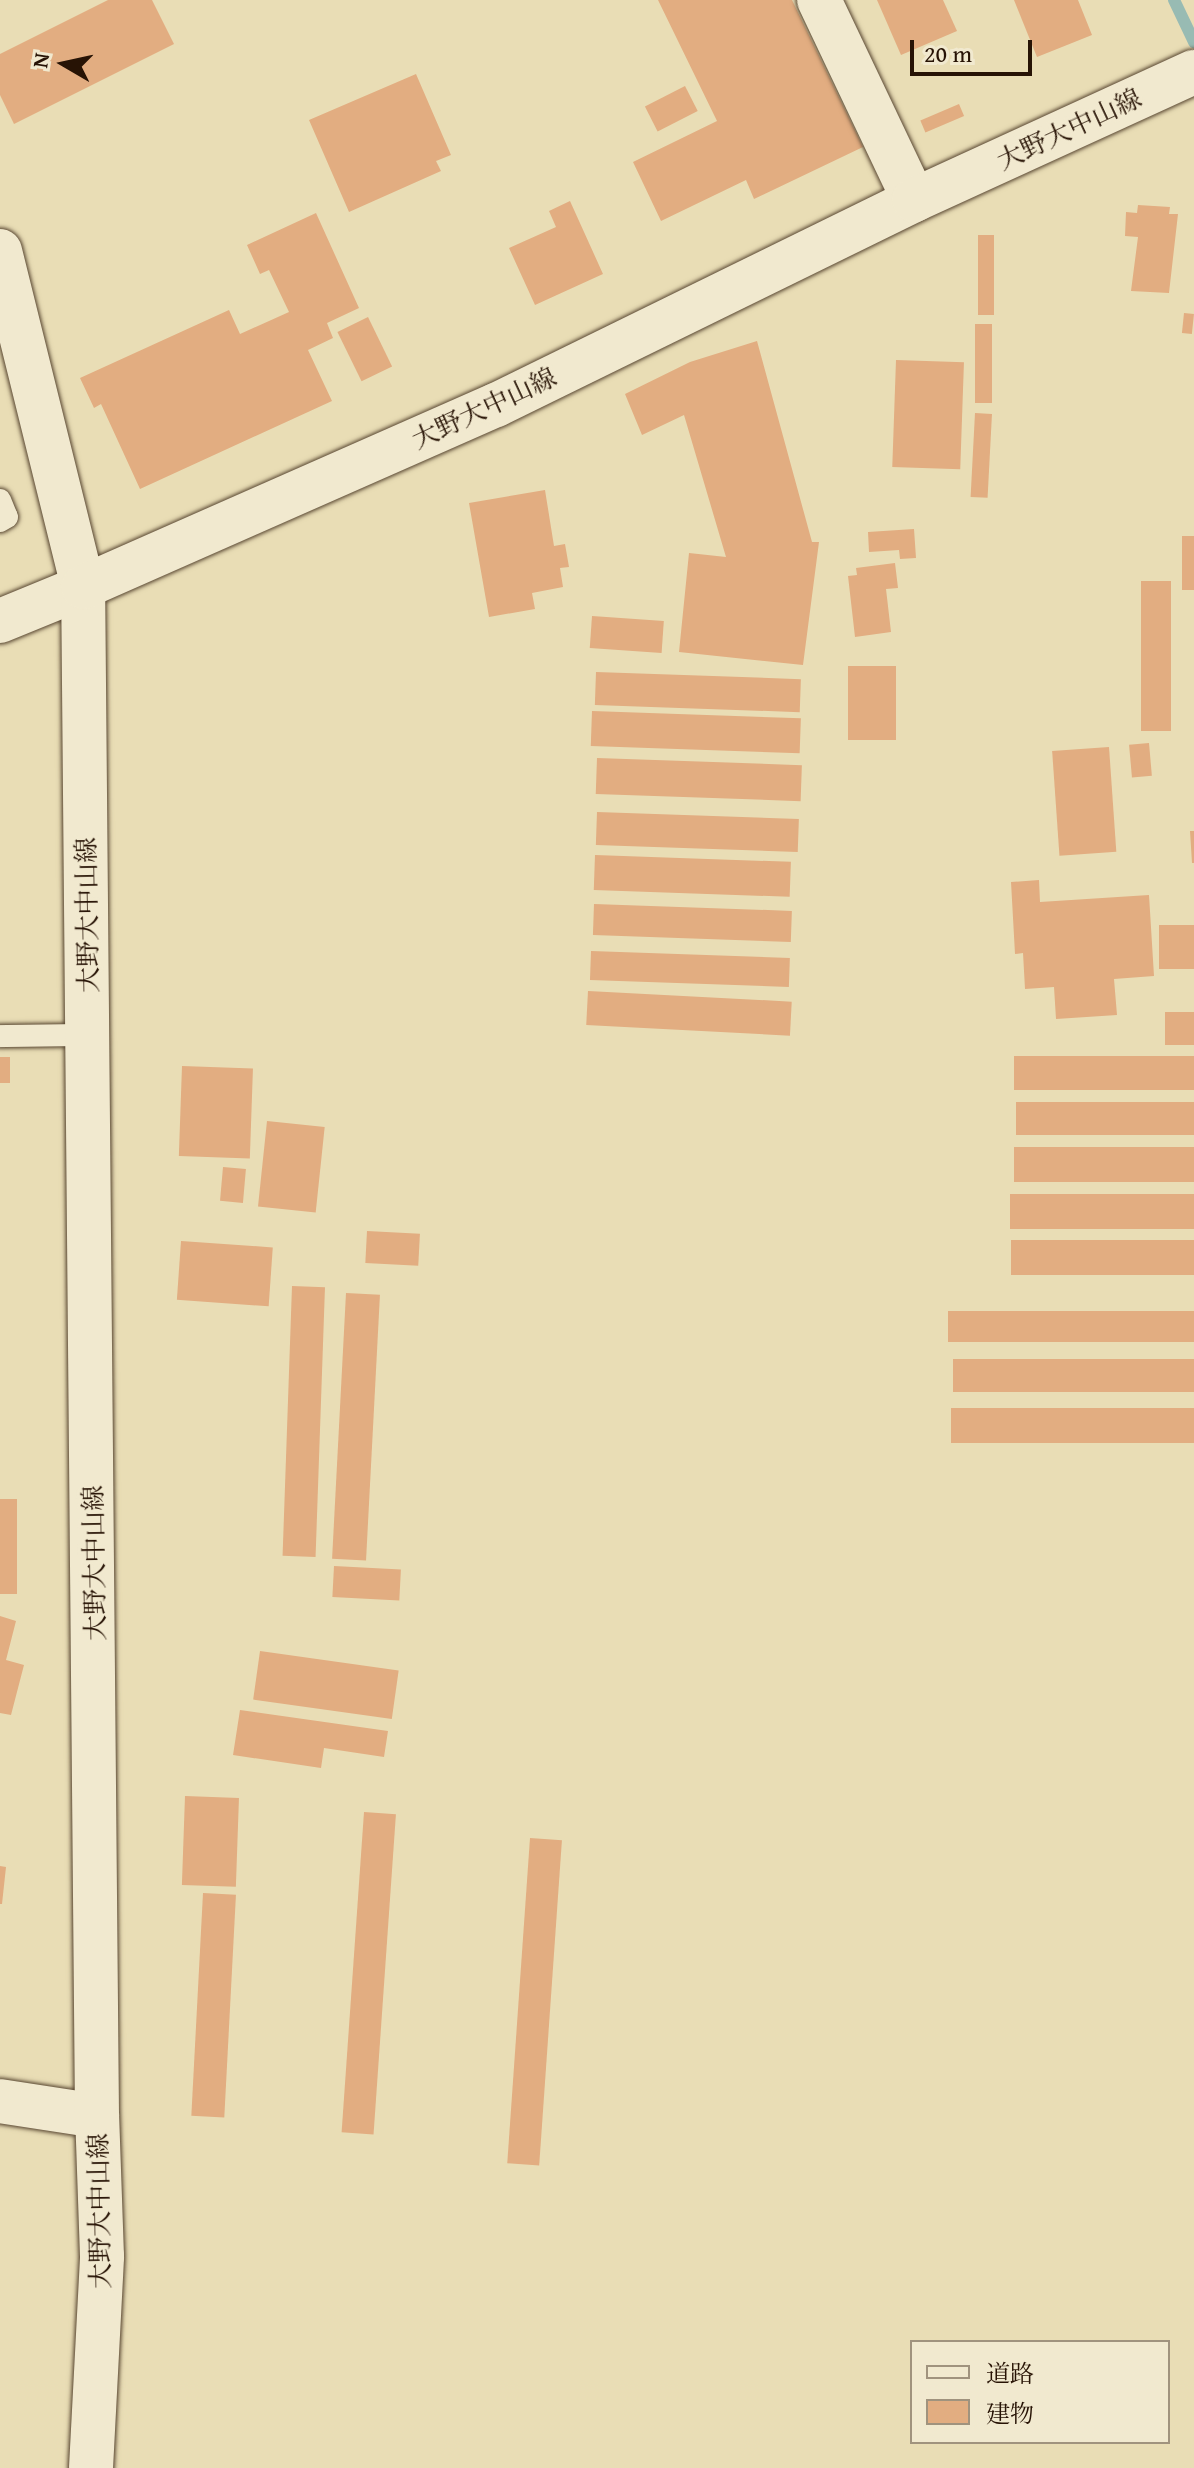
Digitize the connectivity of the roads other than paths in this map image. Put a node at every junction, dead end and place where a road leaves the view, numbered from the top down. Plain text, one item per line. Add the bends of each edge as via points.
1 (819, 0) edge
2 (1183, 77) edge
3 (914, 200) junction
4 (4, 276) edge
5 (0, 500) edge
6 (0, 521) edge
7 (83, 587) junction
8 (0, 621) edge
9 (88, 1035) junction
10 (0, 1036) edge
11 (0, 2101) edge
12 (97, 2116) junction
13 (91, 2468) edge

1 - 3 main road
2 - 3 main road, 大野大中山線
3 - 7 main road, 大野大中山線 via 496,405
4 - 7 main road
5 - 6 lane via 7,517
7 - 8 main road
7 - 9 main road, 大野大中山線
9 - 10 lane
9 - 12 main road, 大野大中山線
11 - 12 main road
12 - 13 main road, 大野大中山線 via 102,2256

